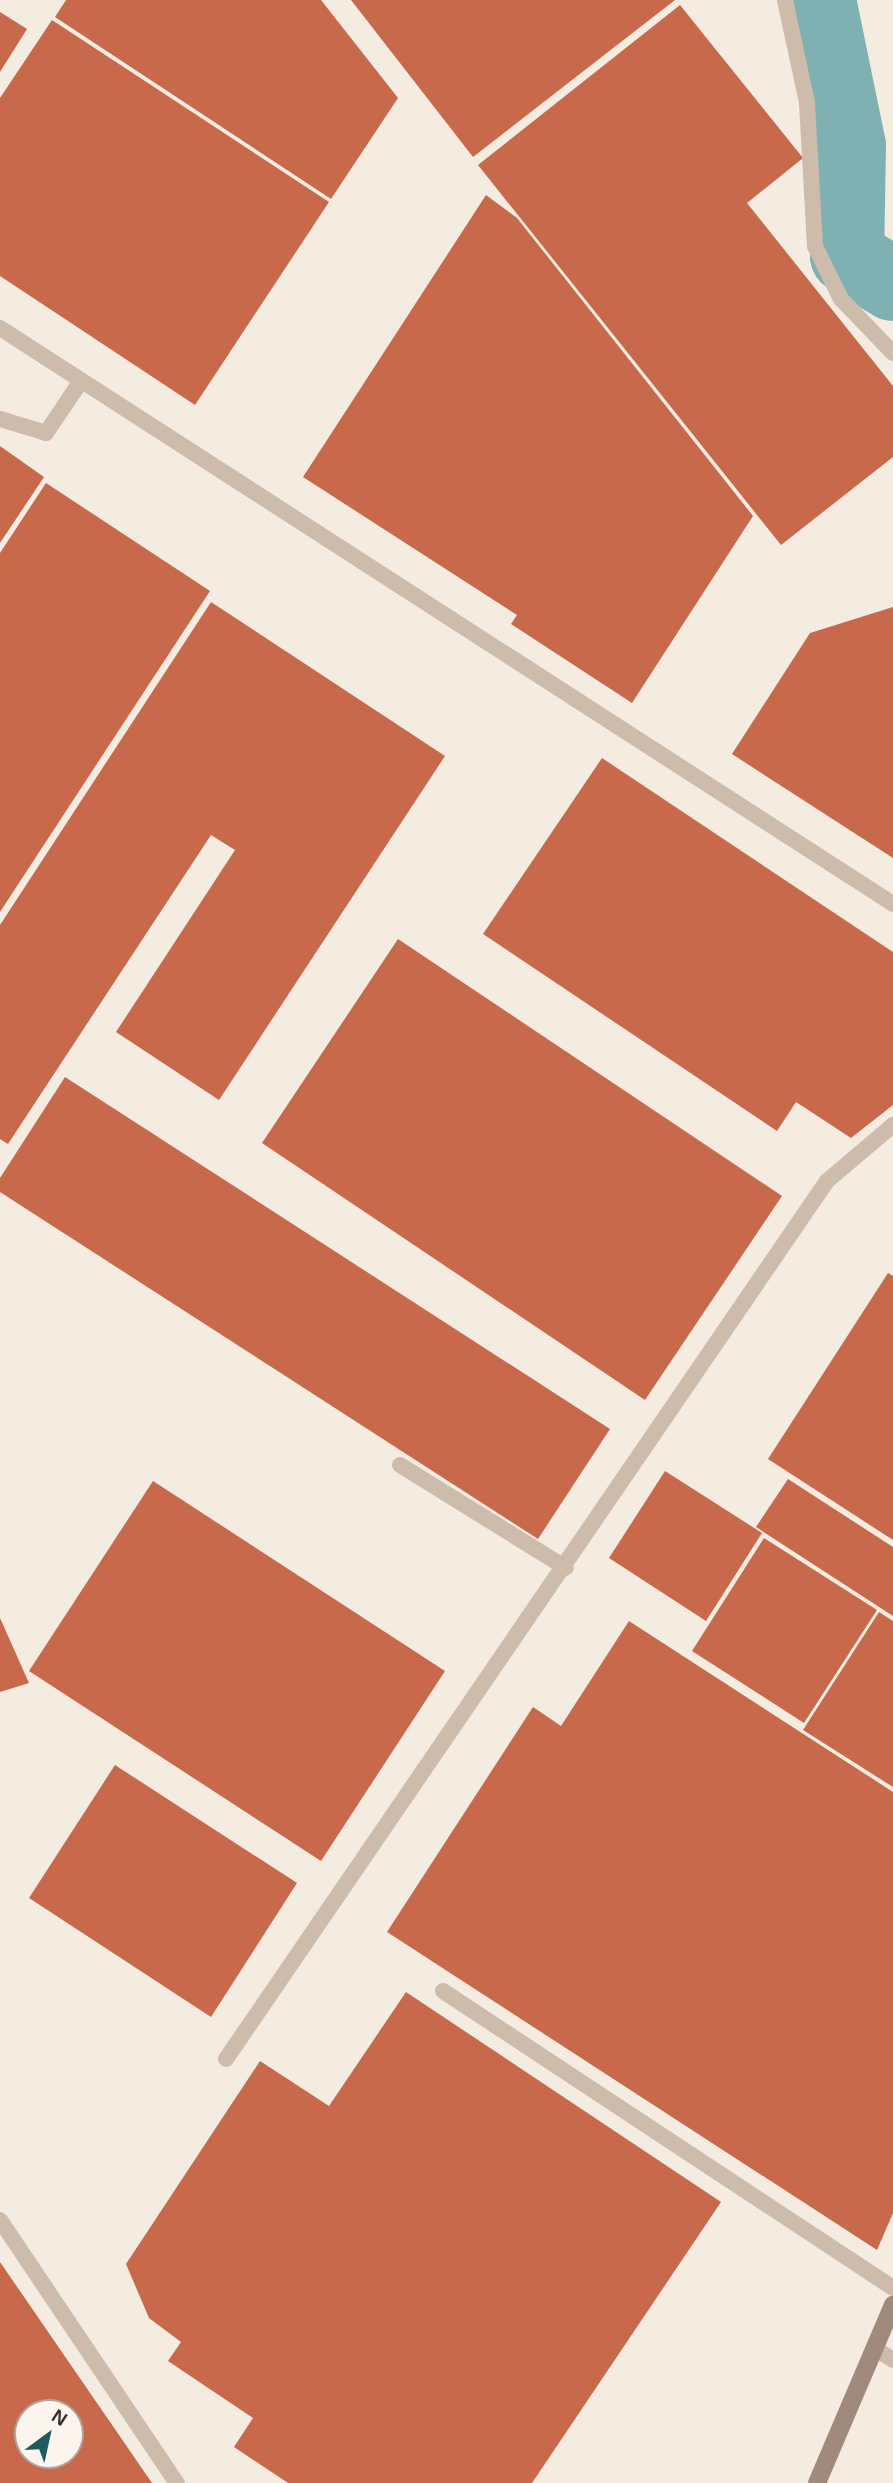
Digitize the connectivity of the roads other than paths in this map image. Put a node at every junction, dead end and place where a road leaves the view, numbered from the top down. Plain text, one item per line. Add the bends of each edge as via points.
1 (785, 0) edge
2 (0, 328) edge
3 (893, 353) edge
4 (81, 381) junction
5 (0, 419) edge
6 (893, 904) edge
7 (893, 1125) edge
8 (400, 1465) dead end
9 (566, 1568) junction
10 (443, 1991) dead end
11 (226, 2059) dead end
12 (0, 2220) edge
13 (893, 2288) edge
14 (893, 2305) edge
15 (874, 2348) junction
16 (893, 2360) edge
17 (177, 2483) edge
18 (817, 2483) edge

1 - 3 lane via 807,103 815,246 841,299
2 - 4 lane
4 - 5 lane via 46,433
4 - 6 lane
7 - 9 lane via 827,1181
8 - 9 lane
9 - 11 lane
10 - 13 lane
12 - 17 lane
14 - 15 main road
15 - 16 lane
15 - 18 main road

